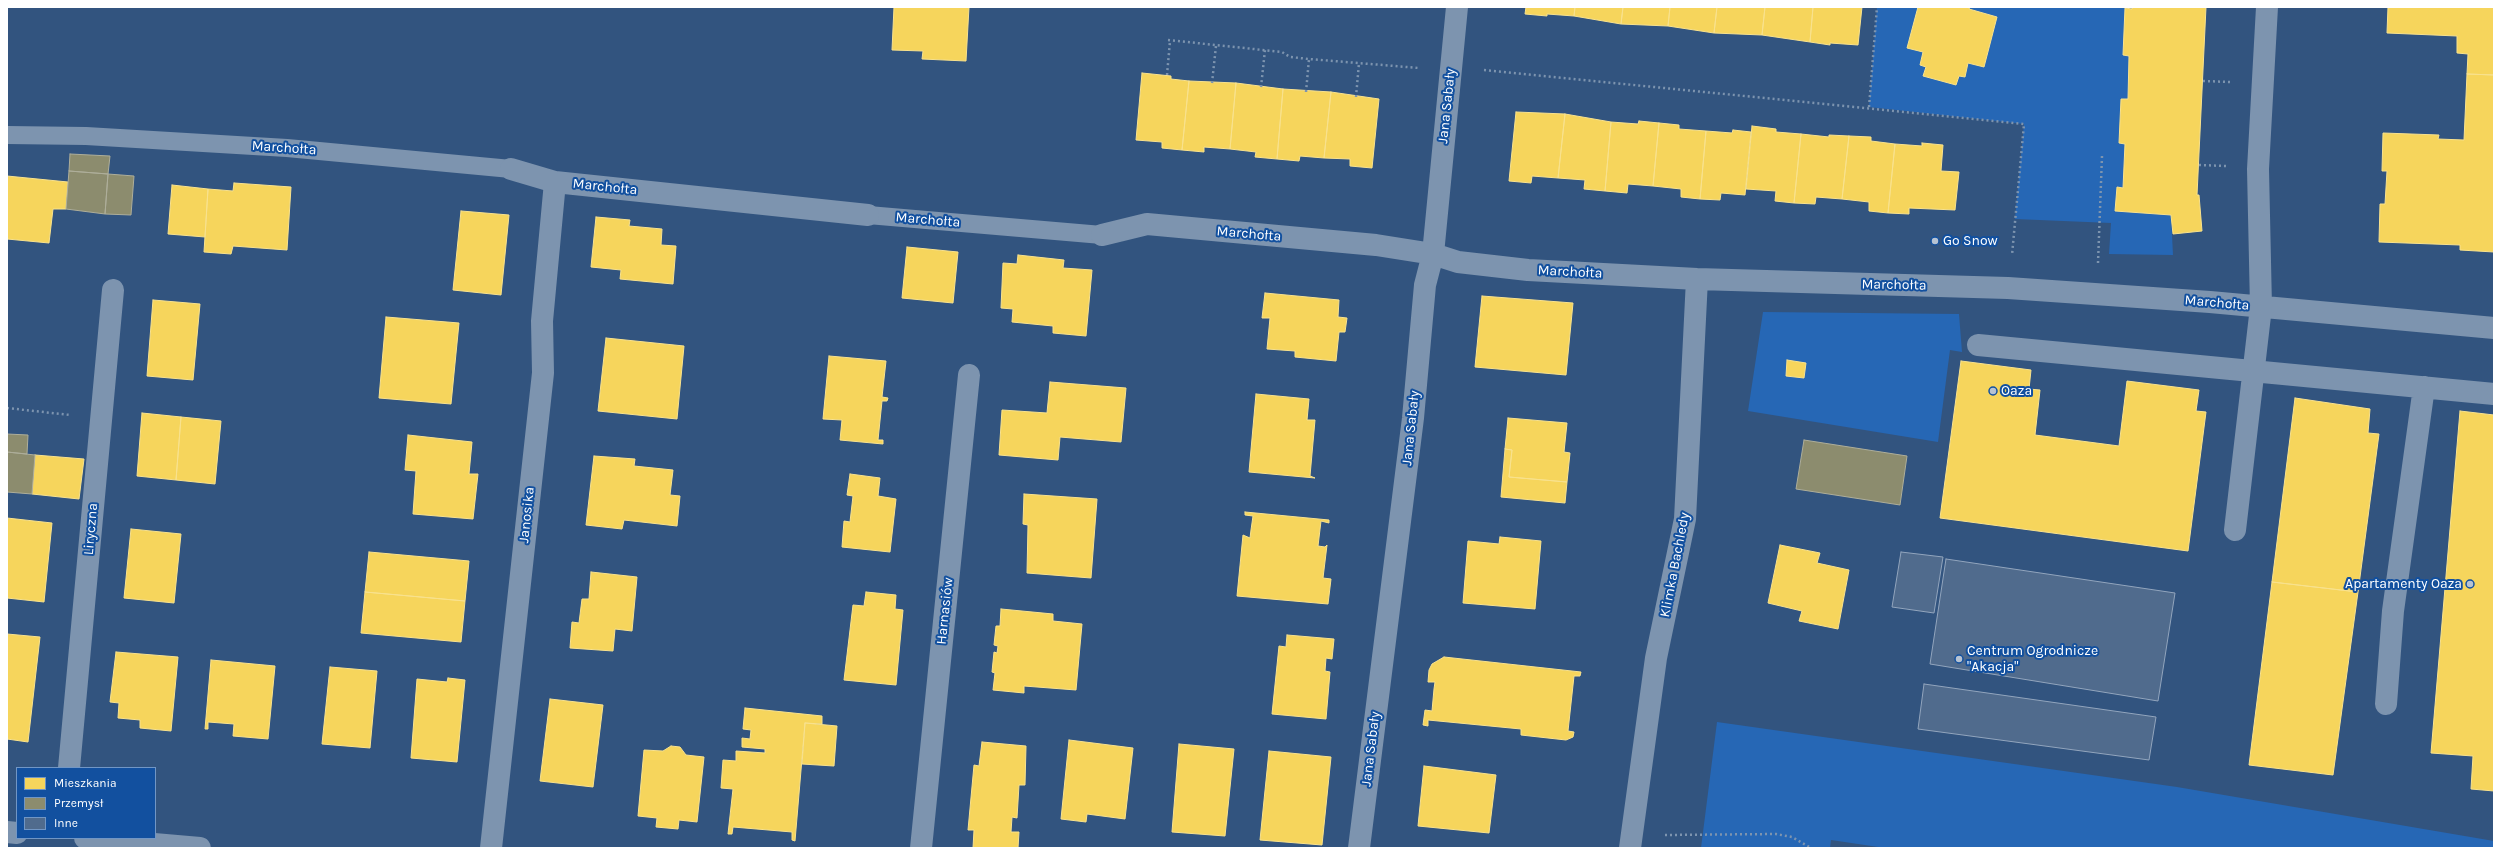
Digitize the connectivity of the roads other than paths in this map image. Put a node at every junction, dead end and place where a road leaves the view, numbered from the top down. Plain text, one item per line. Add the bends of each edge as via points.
1 (1457, 7) edge
2 (2267, 7) edge
3 (7, 135) edge
4 (511, 169) joint
5 (555, 182) junction
6 (868, 215) joint
7 (1102, 236) joint
8 (1432, 254) junction
9 (1697, 279) junction
10 (113, 290) dead end
11 (2261, 307) junction
12 (2494, 328) edge
13 (1978, 344) dead end
14 (2253, 371) junction
15 (969, 375) dead end
16 (2424, 387) junction
17 (2494, 394) edge
18 (2234, 530) dead end
19 (2386, 704) dead end
20 (69, 767) edge
21 (96, 839) edge
22 (1631, 842) edge
23 (200, 848) edge
24 (491, 848) edge
25 (921, 848) edge
26 (1359, 848) edge

1 - 8 street, Jana Sabały
2 - 11 street via 2258,169
3 - 4 lane, Marchołta via 86,136 287,148
4 - 5 street, Marchołta
5 - 6 street, Marchołta
5 - 24 street, Janosika via 542,321 543,373
6 - 7 lane, Marchołta
7 - 8 street, Marchołta via 1147,224 1376,245
8 - 9 street, Marchołta via 1458,262 1528,270
8 - 26 street, Jana Sabały via 1424,284 1413,418
9 - 11 street, Marchołta via 2008,288
9 - 22 street, Klimka Bachledy via 1685,519 1656,658
10 - 20 street, Liryczna
11 - 12 street, Marchołta
11 - 14 street
13 - 14 street
14 - 16 street
14 - 18 street
15 - 25 street, Harnasiów
16 - 17 street
16 - 19 street via 2393,611
21 - 23 street

